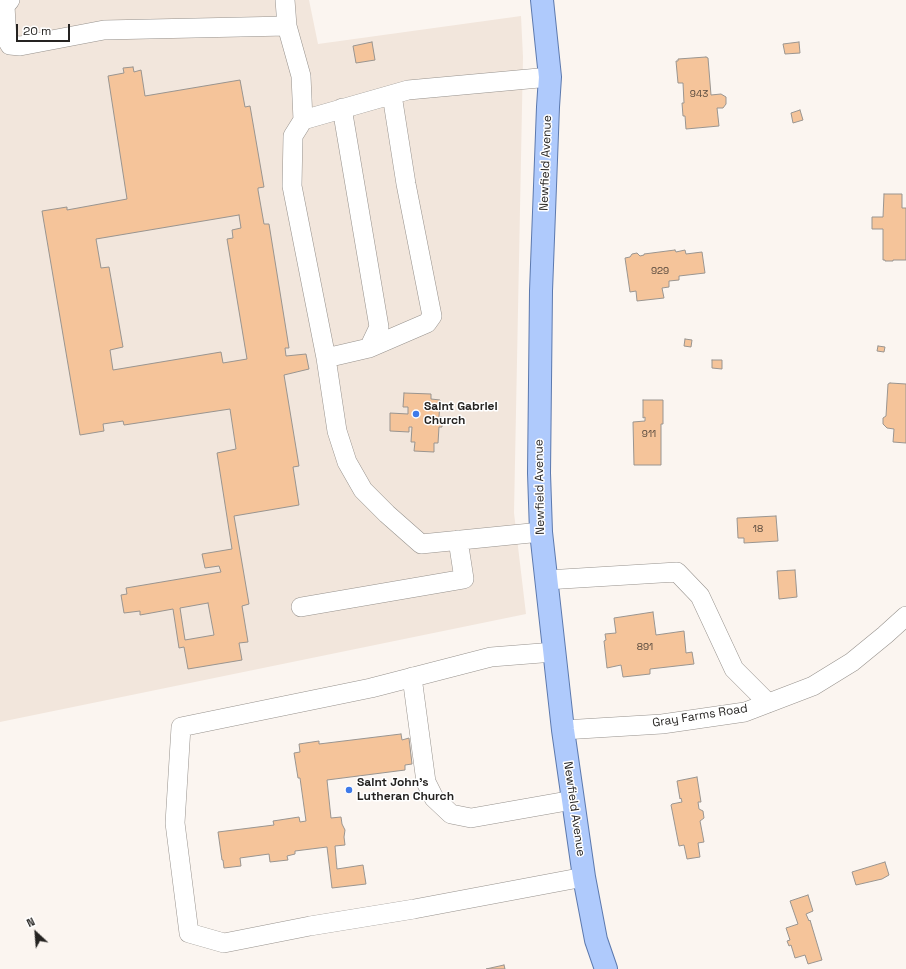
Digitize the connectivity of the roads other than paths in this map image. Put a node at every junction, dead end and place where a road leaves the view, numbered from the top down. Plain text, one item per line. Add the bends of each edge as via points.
1 (10, 0) edge
2 (285, 0) edge
3 (542, 0) edge
4 (287, 26) junction
5 (5, 49) edge
6 (550, 77) junction
7 (392, 95) junction
8 (342, 108) junction
9 (303, 120) junction
10 (369, 348) junction
11 (326, 358) junction
12 (541, 532) junction
13 (458, 540) junction
14 (546, 580) junction
15 (301, 607) dead end
16 (906, 616) edge
17 (554, 652) junction
18 (412, 677) junction
19 (768, 703) junction
20 (563, 730) junction
21 (573, 800) junction
22 (584, 877) junction
23 (606, 969) edge

1 - 5 street via 5,6
2 - 4 street
3 - 6 main road, Newfield Avenue
4 - 5 street via 104,30
4 - 9 street via 301,76
6 - 7 street via 408,90
6 - 12 main road, Newfield Avenue via 541,292 538,473
7 - 8 street
7 - 10 street via 406,184 432,316 427,323
8 - 9 street
8 - 10 street via 379,327
9 - 11 street via 293,136 292,186
10 - 11 street
11 - 13 street via 337,431 347,462 364,490 421,544
12 - 13 street
12 - 14 main road, Newfield Avenue
13 - 15 street via 464,579
14 - 17 main road, Newfield Avenue
14 - 19 street via 677,572 700,596 734,669
16 - 19 street, Gray Farms Road via 852,662 813,686
17 - 18 street via 491,657
17 - 20 main road, Newfield Avenue
18 - 21 street via 426,782 434,798 451,814 471,818
18 - 22 street via 371,688 182,727 175,823 189,933 224,943
19 - 20 street, Gray Farms Road via 745,712 662,724
20 - 21 main road, Newfield Avenue
21 - 22 main road, Newfield Avenue
22 - 23 main road, Newfield Avenue via 596,940

